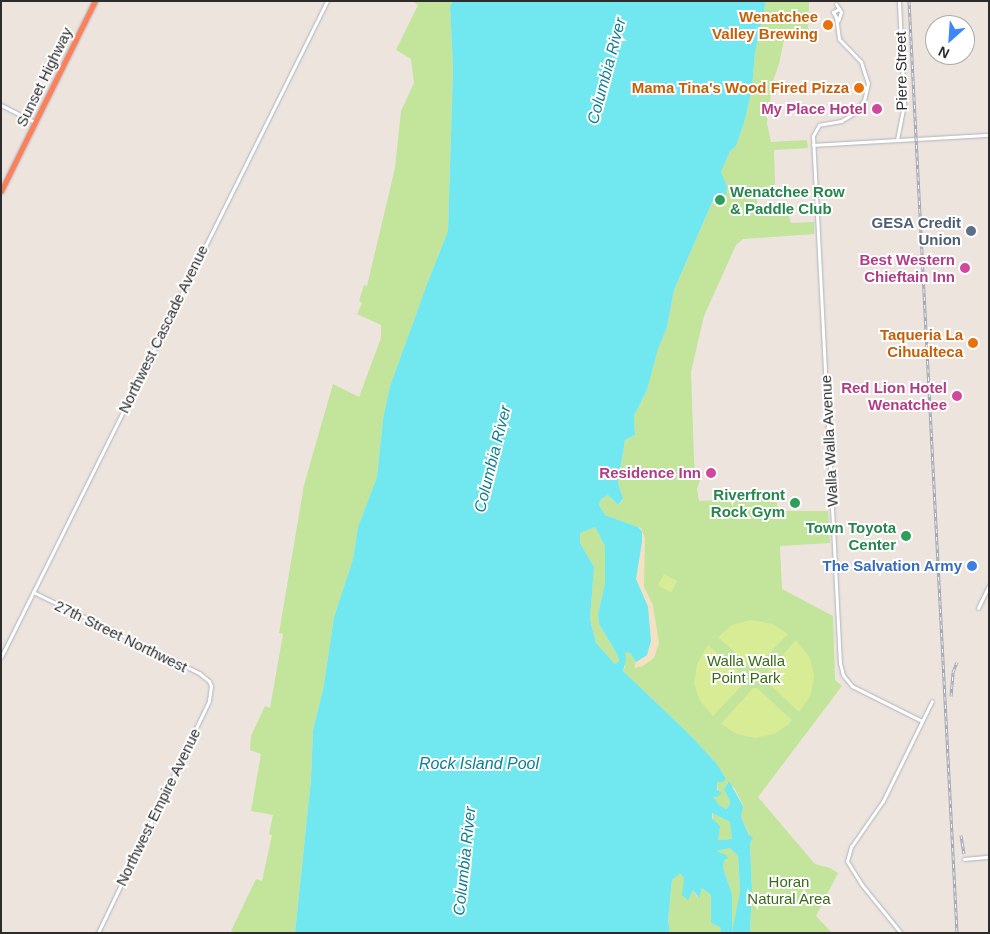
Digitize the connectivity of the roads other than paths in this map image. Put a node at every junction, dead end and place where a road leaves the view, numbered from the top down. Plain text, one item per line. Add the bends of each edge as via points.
1 (96, 1) edge
2 (327, 1) edge
3 (899, 1) edge
4 (836, 3) edge
5 (837, 9) junction
6 (838, 17) junction
7 (1, 105) edge
8 (36, 122) junction
9 (989, 135) edge
10 (897, 140) junction
11 (813, 145) junction
12 (1, 191) edge
13 (988, 587) edge
14 (33, 592) junction
15 (978, 608) dead end
16 (1, 657) edge
17 (209, 681) joint
18 (932, 701) dead end
19 (922, 721) junction
20 (989, 858) edge
21 (964, 859) dead end
22 (98, 933) edge
23 (901, 933) edge

1 - 8 highway, Sunset Highway
2 - 14 street, Northwest Cascade Avenue
3 - 10 street, Piere Street via 904,105
4 - 5 street
5 - 6 street via 833,13
5 - 6 street via 842,13
6 - 11 street via 839,39 861,62 868,83 867,94 858,109 846,119 822,123 817,127 813,133
7 - 8 street
8 - 12 highway, Sunset Highway
9 - 10 street
10 - 11 street
11 - 19 street, Walla Walla Avenue via 841,669 852,686
13 - 15 street
14 - 16 street, Northwest Cascade Avenue
14 - 17 street, 27th Street Northwest
17 - 22 street, Northwest Empire Avenue via 212,690 209,700
18 - 19 street
19 - 23 street via 883,802 848,857 849,867
20 - 21 street

